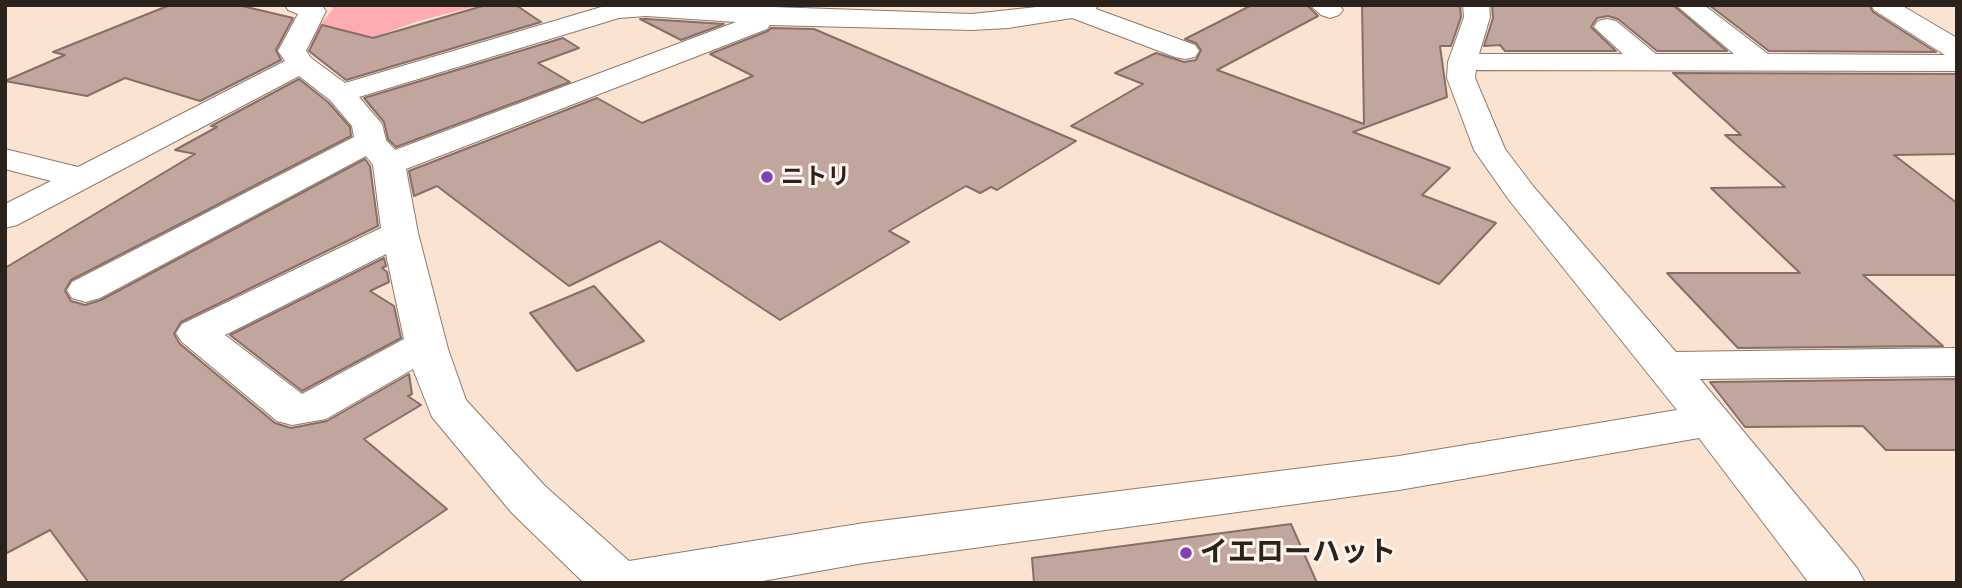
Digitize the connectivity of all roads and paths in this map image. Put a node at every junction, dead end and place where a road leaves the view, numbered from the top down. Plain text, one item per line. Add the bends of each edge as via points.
1 (297, 5) edge
2 (934, 5) edge
3 (1476, 5) edge
4 (1688, 5) edge
5 (1883, 5) edge
6 (651, 7) edge
7 (1080, 8) edge
8 (773, 17) junction
9 (972, 22) junction
10 (1607, 27) dead end
11 (1957, 50) edge
12 (1185, 51) dead end
13 (1462, 62) junction
14 (1650, 62) junction
15 (1762, 63) junction
16 (1957, 63) edge
17 (301, 64) junction
18 (340, 94) junction
19 (380, 153) junction
20 (5, 159) edge
21 (81, 178) junction
22 (5, 218) edge
23 (400, 233) junction
24 (86, 290) dead end
25 (427, 344) junction
26 (1957, 362) edge
27 (1664, 366) junction
28 (1710, 420) junction
29 (618, 583) edge
30 (628, 583) edge
31 (1839, 583) edge

1 - 17 street via 313,11 292,51
2 - 9 street
3 - 13 street via 1477,17
4 - 15 street
5 - 11 street
6 - 8 street
6 - 18 street via 616,11
7 - 9 street
7 - 12 street
8 - 9 street
8 - 19 street
10 - 14 street
13 - 14 street
13 - 27 street via 1461,78 1490,150
14 - 15 street
15 - 16 street
17 - 18 street
17 - 21 street
18 - 19 street via 367,124
19 - 23 street
19 - 24 street
20 - 21 street
21 - 22 street
23 - 25 street
23 - 25 street via 196,333 292,410 311,408
25 - 29 street via 447,406 528,499
26 - 27 street
27 - 28 street
28 - 30 street via 1399,473 864,543
28 - 31 street

